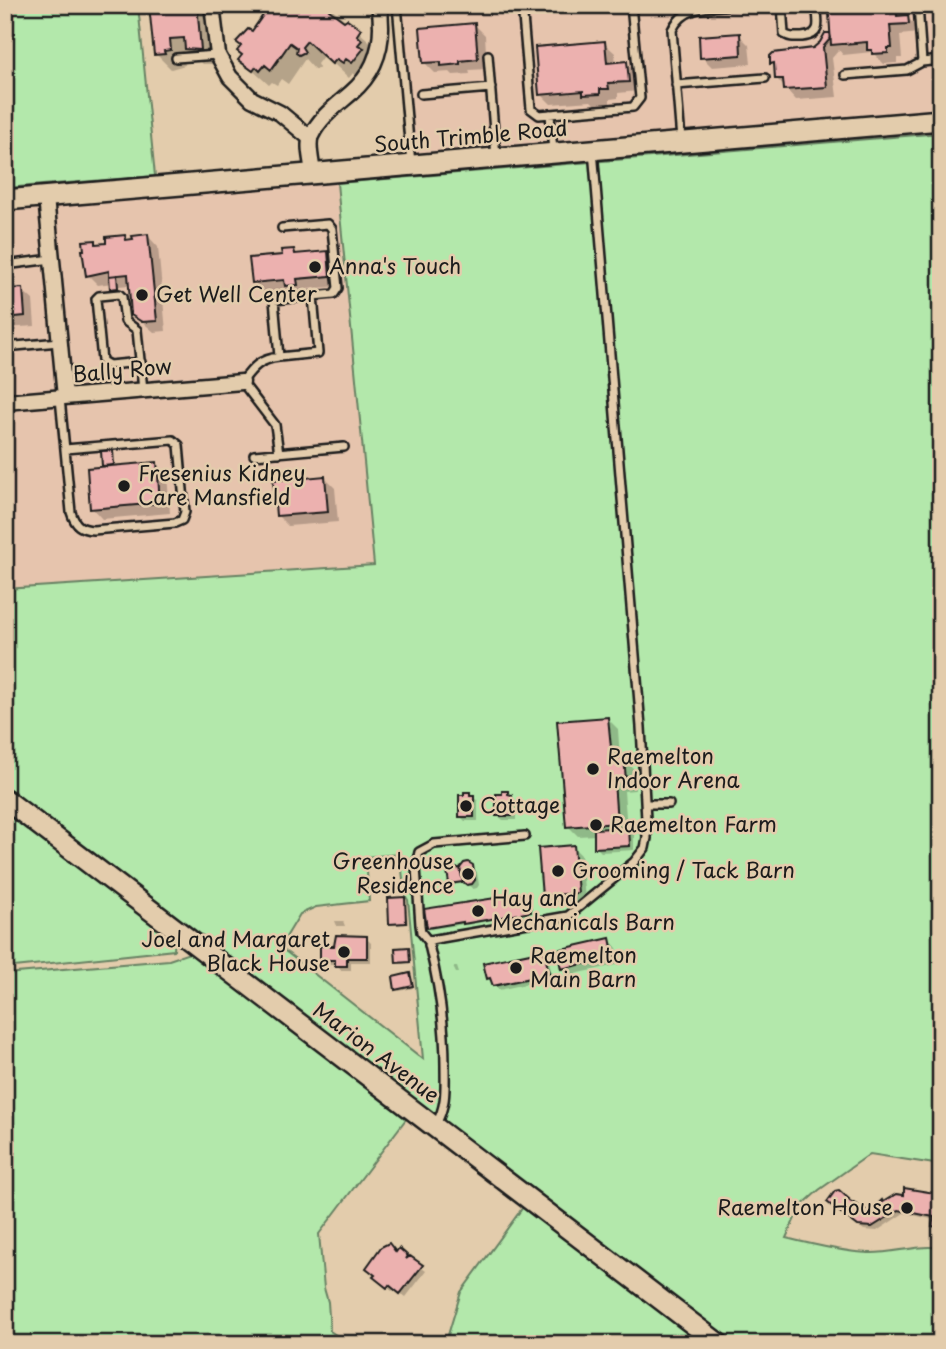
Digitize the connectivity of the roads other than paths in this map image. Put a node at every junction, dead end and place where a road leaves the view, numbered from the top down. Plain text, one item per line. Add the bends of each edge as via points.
1 (212, 5) edge
2 (379, 5) edge
3 (397, 5) edge
4 (522, 5) edge
5 (631, 5) edge
6 (737, 5) edge
7 (782, 5) edge
8 (816, 5) edge
9 (918, 5) edge
10 (218, 55) junction
11 (488, 55) dead end
12 (176, 58) dead end
13 (941, 60) edge
14 (922, 62) junction
15 (845, 75) dead end
16 (765, 78) dead end
17 (676, 85) junction
18 (491, 88) junction
19 (421, 94) dead end
20 (550, 114) junction
21 (941, 120) edge
22 (310, 138) junction
23 (681, 142) junction
24 (593, 149) junction
25 (553, 153) junction
26 (496, 158) junction
27 (411, 165) junction
28 (313, 173) junction
29 (46, 197) junction
30 (5, 200) edge
31 (282, 228) dead end
32 (52, 259) junction
33 (5, 265) edge
34 (313, 296) junction
35 (59, 342) junction
36 (5, 346) edge
37 (279, 357) junction
38 (141, 362) junction
39 (242, 382) junction
40 (143, 390) junction
41 (62, 397) junction
42 (5, 402) edge
43 (344, 447) dead end
44 (65, 449) junction
45 (279, 453) junction
46 (254, 455) dead end
47 (5, 799) edge
48 (646, 804) junction
49 (669, 804) dead end
50 (525, 836) dead end
51 (429, 942) junction
52 (434, 1127) junction
53 (719, 1344) edge

1 - 10 street
2 - 22 street via 381,42 374,66 361,84 325,115
3 - 27 lane
4 - 20 lane via 531,109 539,115
5 - 20 lane via 637,103
6 - 17 lane via 690,11 676,23 672,30
7 - 8 lane via 784,34 790,37 816,32
9 - 14 lane
10 - 12 lane
10 - 22 street via 240,89
11 - 18 lane
13 - 14 lane
14 - 15 lane via 907,70
16 - 17 lane
17 - 23 lane
18 - 19 lane
18 - 26 lane
20 - 25 lane
21 - 23 main road, South Trimble Road
22 - 28 street
23 - 24 main road, South Trimble Road
24 - 25 main road, South Trimble Road
24 - 48 lane
25 - 26 main road, South Trimble Road
26 - 27 main road, South Trimble Road
27 - 28 main road, South Trimble Road
28 - 29 main road, South Trimble Road
29 - 30 main road, South Trimble Road
29 - 32 street
31 - 34 lane via 328,224 332,229 338,288 334,293
32 - 33 lane
32 - 35 street
34 - 37 lane via 274,300
34 - 37 lane via 318,353
35 - 36 lane
35 - 41 street
37 - 39 lane via 253,366
38 - 38 lane via 137,330 125,321 122,297 99,296 102,361 108,365
38 - 40 lane
39 - 40 street, Bally Row
39 - 45 lane via 275,425
40 - 41 street, Bally Row
41 - 42 street, Bally Row
41 - 44 lane
43 - 45 lane
44 - 44 lane via 71,512 83,529 181,520 185,512 177,441
45 - 46 lane
47 - 52 main road, Marion Avenue
48 - 49 lane
48 - 51 lane via 647,838 640,856 568,916
50 - 51 lane via 434,844 419,852 420,925
51 - 52 lane via 445,1033 445,1103
52 - 53 main road, Marion Avenue

